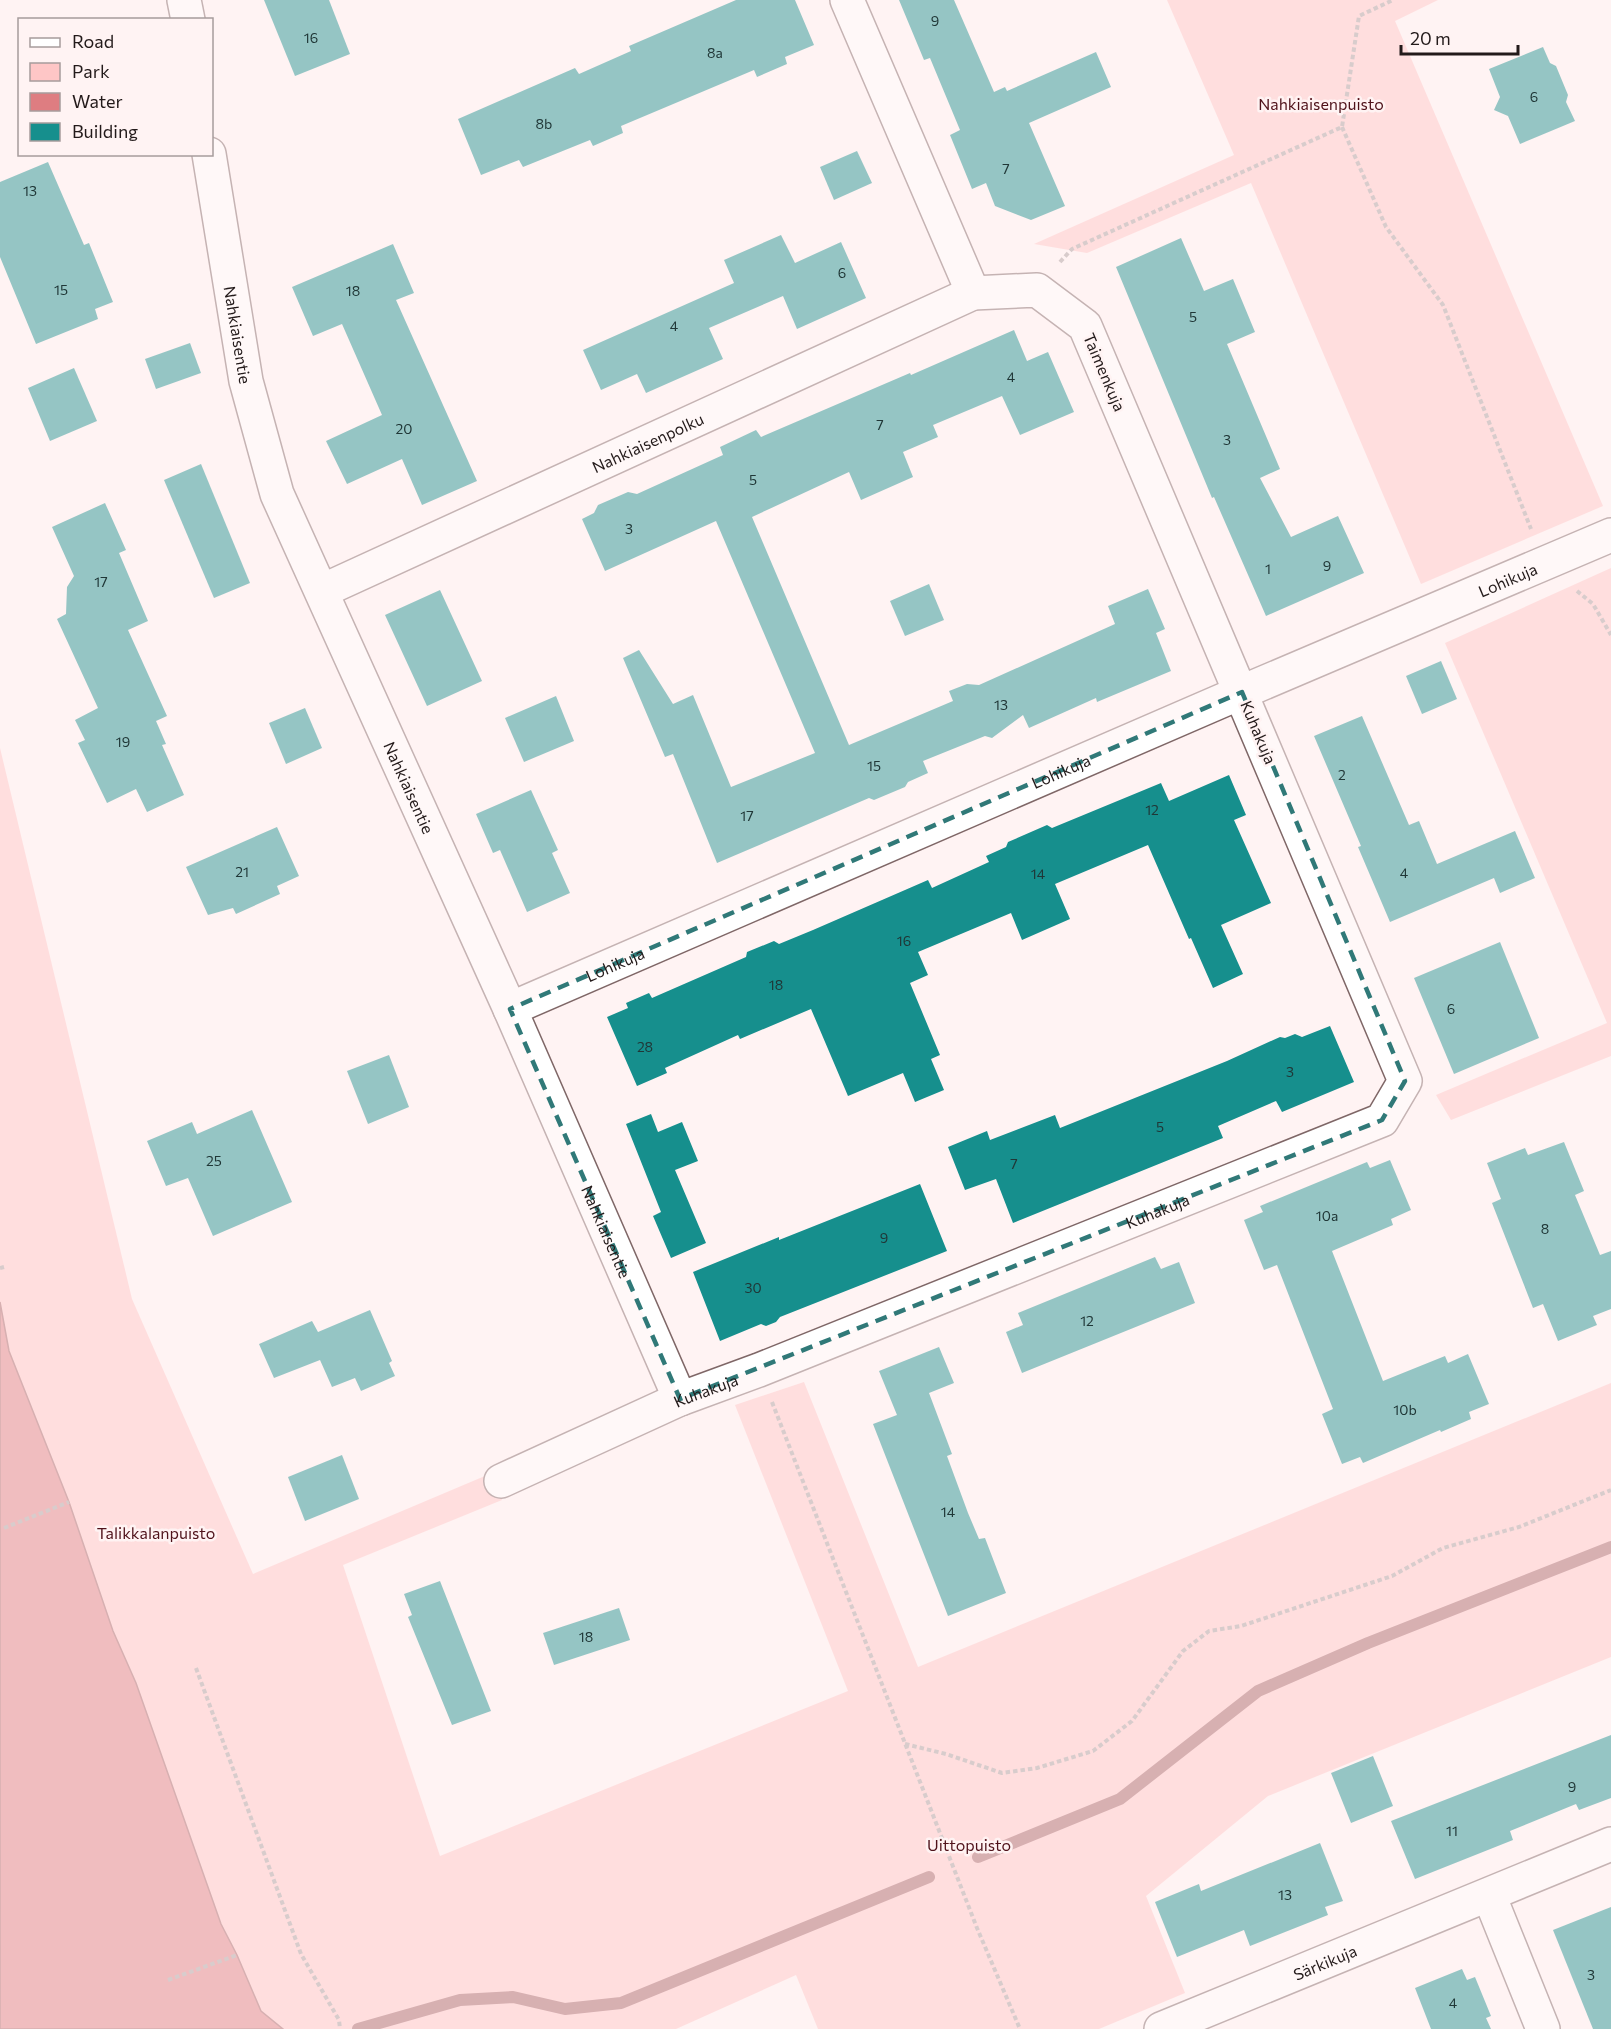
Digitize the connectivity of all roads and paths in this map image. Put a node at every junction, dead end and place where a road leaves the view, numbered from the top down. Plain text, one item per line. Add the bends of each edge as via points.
1 (184, 0) edge
2 (847, 0) edge
3 (1393, 0) edge
4 (188, 18) edge
5 (1342, 127) junction
6 (209, 156) edge
7 (1037, 290) junction
8 (973, 293) junction
9 (1611, 535) edge
10 (1544, 563) junction
11 (322, 591) junction
12 (1611, 634) edge
13 (1242, 692) junction
14 (510, 1009) junction
15 (759, 1370) junction
16 (680, 1399) junction
17 (501, 1481) dead end
18 (1611, 1490) edge
19 (69, 1502) dead end
20 (4, 1528) dead end
21 (196, 1668) dead end
22 (905, 1744) junction
23 (1611, 1844) edge
24 (1489, 1895) junction
25 (237, 1955) dead end
26 (168, 1980) dead end
27 (340, 2029) edge
28 (1020, 2029) edge
29 (1161, 2029) edge
30 (1543, 2029) edge

1 - 4 street
2 - 8 street
3 - 5 path via 1359,16
5 - 7 path via 1072,249
5 - 10 path via 1386,227 1443,305
6 - 11 street, Nahkiaisentie via 246,381 277,494
7 - 8 street
7 - 13 street, Taimenkuja via 1085,326
8 - 11 street, Nahkiaisenpolku
9 - 10 street, Lohikuja
10 - 12 path via 1593,604
10 - 13 street, Lohikuja
11 - 14 street, Nahkiaisentie
13 - 14 street, Lohikuja
13 - 15 street, Kuhakuja via 1405,1081 1382,1120
14 - 16 street, Nahkiaisentie
15 - 16 street, Kuhakuja
15 - 22 path
16 - 17 street, Kuhakuja
18 - 22 path via 1519,1527 1443,1548 1392,1576 1241,1626 1209,1631 1182,1651 1132,1721 1094,1750 1037,1768 1002,1773
19 - 20 path
21 - 27 path via 301,1954 339,2020
22 - 28 path
23 - 24 street, Särkikuja
24 - 29 street, Särkikuja
24 - 30 street
25 - 26 path

